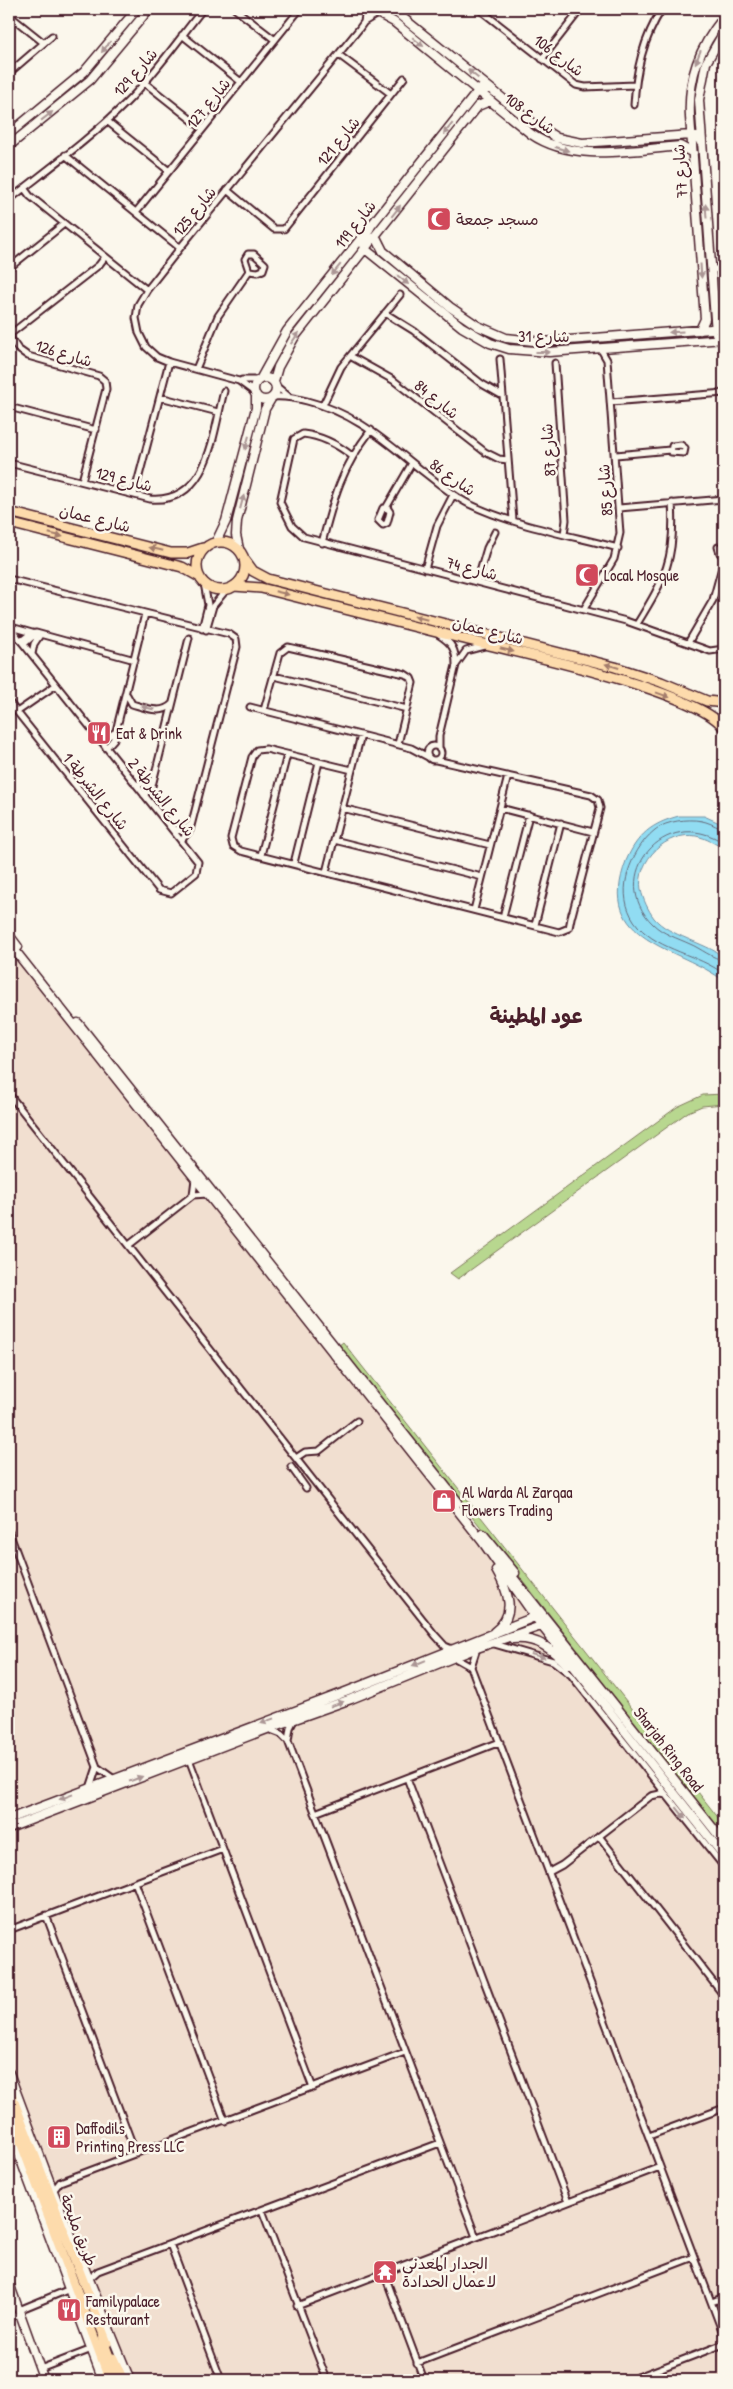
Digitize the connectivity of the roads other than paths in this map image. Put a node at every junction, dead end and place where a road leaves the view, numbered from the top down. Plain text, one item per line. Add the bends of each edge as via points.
1 (137, 9) edge
2 (149, 9) edge
3 (203, 9) edge
4 (235, 9) edge
5 (300, 9) edge
6 (367, 9) edge
7 (387, 9) edge
8 (392, 9) edge
9 (479, 9) edge
10 (581, 9) edge
11 (588, 9) edge
12 (662, 9) edge
13 (378, 14) junction
14 (9, 15) edge
15 (724, 17) edge
16 (364, 22) junction
17 (182, 35) junction
18 (724, 35) edge
19 (52, 36) dead end
20 (275, 40) junction
21 (44, 43) junction
22 (724, 47) edge
23 (713, 49) junction
24 (339, 55) junction
25 (542, 59) junction
26 (9, 73) edge
27 (404, 78) dead end
28 (241, 82) junction
29 (145, 83) junction
30 (635, 85) junction
31 (492, 90) junction
32 (478, 91) junction
33 (391, 94) junction
34 (490, 101) junction
35 (634, 106) dead end
36 (107, 121) junction
37 (203, 129) junction
38 (9, 134) edge
39 (691, 135) junction
40 (625, 140) junction
41 (701, 143) junction
42 (435, 145) junction
43 (9, 146) edge
44 (618, 150) junction
45 (693, 153) junction
46 (65, 155) junction
47 (432, 165) junction
48 (170, 171) junction
49 (24, 188) junction
50 (227, 190) junction
51 (9, 200) edge
52 (136, 212) junction
53 (698, 223) junction
54 (64, 224) junction
55 (372, 224) junction
56 (376, 237) junction
57 (709, 239) junction
58 (180, 248) junction
59 (365, 249) junction
60 (105, 257) junction
61 (711, 267) junction
62 (9, 268) edge
63 (249, 271) dead end
64 (724, 273) edge
65 (712, 283) junction
66 (147, 290) junction
67 (400, 295) dead end
68 (430, 302) junction
69 (385, 313) junction
70 (458, 314) junction
71 (720, 329) edge
72 (700, 330) junction
73 (9, 336) edge
74 (724, 339) edge
75 (696, 341) junction
76 (614, 347) junction
77 (600, 348) junction
78 (350, 356) junction
79 (500, 359) dead end
80 (607, 360) junction
81 (169, 362) junction
82 (555, 363) dead end
83 (196, 370) junction
84 (260, 379) junction
85 (239, 381) junction
86 (275, 384) junction
87 (502, 388) junction
88 (224, 391) dead end
89 (494, 392) junction
90 (255, 393) junction
91 (724, 393) edge
92 (503, 396) junction
93 (160, 397) junction
94 (288, 397) junction
95 (272, 398) junction
96 (611, 402) junction
97 (323, 405) junction
98 (9, 407) edge
99 (218, 412) junction
100 (96, 430) junction
101 (371, 430) junction
102 (670, 450) dead end
103 (616, 455) junction
104 (352, 456) junction
105 (508, 460) junction
106 (9, 463) edge
107 (412, 463) junction
108 (82, 481) junction
109 (453, 495) junction
110 (134, 496) junction
111 (724, 499) edge
112 (672, 504) junction
113 (386, 508) dead end
114 (619, 508) junction
115 (9, 512) edge
116 (513, 520) junction
117 (9, 523) edge
118 (494, 532) dead end
119 (564, 534) junction
120 (216, 542) junction
121 (322, 543) junction
122 (718, 547) dead end
123 (203, 548) junction
124 (618, 548) junction
125 (239, 549) junction
126 (724, 557) edge
127 (244, 560) junction
128 (724, 560) edge
129 (723, 568) edge
130 (426, 569) junction
131 (9, 579) edge
132 (201, 579) junction
133 (477, 582) junction
134 (230, 588) junction
135 (584, 609) junction
136 (146, 615) junction
137 (208, 615) junction
138 (637, 624) junction
139 (9, 626) edge
140 (190, 626) junction
141 (204, 629) junction
142 (432, 631) junction
143 (32, 633) junction
144 (220, 633) junction
145 (40, 635) junction
146 (189, 638) dead end
147 (688, 642) junction
148 (22, 643) junction
149 (488, 646) junction
150 (724, 649) edge
151 (32, 654) junction
152 (135, 660) junction
153 (456, 665) junction
154 (274, 676) junction
155 (55, 684) junction
156 (126, 694) junction
157 (9, 702) edge
158 (172, 703) junction
159 (724, 703) edge
160 (250, 707) dead end
161 (407, 709) junction
162 (264, 710) junction
163 (19, 714) junction
164 (724, 716) edge
165 (724, 727) edge
166 (439, 732) junction
167 (361, 735) junction
168 (96, 736) junction
169 (115, 736) junction
170 (398, 744) junction
171 (105, 746) junction
172 (430, 747) junction
173 (411, 748) junction
174 (440, 750) junction
175 (287, 754) junction
176 (428, 757) junction
177 (115, 759) junction
178 (436, 760) junction
179 (320, 762) junction
180 (456, 763) junction
181 (352, 770) junction
182 (508, 776) junction
183 (152, 783) junction
184 (135, 784) junction
185 (142, 793) junction
186 (151, 804) junction
187 (342, 808) junction
188 (500, 808) junction
189 (529, 815) junction
190 (561, 824) junction
191 (191, 826) junction
192 (169, 827) junction
193 (593, 832) junction
194 (188, 834) junction
195 (180, 839) junction
196 (334, 840) junction
197 (490, 846) junction
198 (188, 850) junction
199 (261, 855) junction
200 (294, 863) junction
201 (198, 867) joint
202 (326, 872) junction
203 (482, 877) junction
204 (474, 910) junction
205 (502, 917) junction
206 (534, 925) junction
207 (9, 935) edge
208 (9, 943) edge
209 (9, 1094) edge
210 (195, 1179) junction
211 (208, 1194) junction
212 (194, 1195) junction
213 (129, 1245) junction
214 (357, 1421) dead end
215 (296, 1458) junction
216 (291, 1466) dead end
217 (309, 1475) junction
218 (301, 1482) junction
219 (306, 1488) dead end
220 (9, 1532) edge
221 (483, 1534) junction
222 (490, 1551) junction
223 (542, 1620) junction
224 (435, 1635) junction
225 (493, 1640) junction
226 (477, 1648) junction
227 (452, 1650) junction
228 (436, 1656) junction
229 (455, 1658) junction
230 (471, 1667) junction
231 (610, 1697) junction
232 (604, 1703) junction
233 (294, 1720) junction
234 (267, 1729) junction
235 (288, 1742) junction
236 (500, 1742) junction
237 (189, 1759) junction
238 (97, 1767) junction
239 (407, 1778) junction
240 (115, 1779) junction
241 (657, 1781) junction
242 (90, 1788) junction
243 (651, 1796) junction
244 (668, 1796) junction
245 (315, 1813) junction
246 (9, 1819) edge
247 (9, 1828) edge
248 (598, 1836) junction
249 (724, 1842) edge
250 (222, 1849) junction
251 (724, 1856) edge
252 (724, 1867) edge
253 (549, 1872) junction
254 (135, 1882) junction
255 (46, 1915) junction
256 (9, 1930) edge
257 (724, 1996) edge
258 (405, 2052) junction
259 (9, 2073) edge
260 (313, 2088) junction
261 (9, 2089) edge
262 (724, 2108) edge
263 (9, 2110) edge
264 (225, 2121) junction
265 (9, 2128) edge
266 (649, 2136) junction
267 (440, 2143) junction
268 (30, 2144) junction
269 (40, 2154) junction
270 (136, 2154) junction
271 (660, 2167) junction
272 (48, 2178) junction
273 (60, 2182) junction
274 (53, 2192) junction
275 (568, 2202) junction
276 (262, 2210) junction
277 (476, 2238) junction
278 (170, 2244) junction
279 (694, 2257) junction
280 (85, 2267) junction
281 (98, 2271) junction
282 (384, 2273) junction
283 (89, 2279) junction
284 (9, 2283) edge
285 (70, 2289) junction
286 (724, 2297) edge
287 (712, 2302) junction
288 (297, 2306) junction
289 (20, 2312) junction
290 (9, 2318) edge
291 (724, 2336) edge
292 (104, 2337) junction
293 (724, 2344) edge
294 (92, 2350) junction
295 (417, 2363) junction
296 (40, 2369) junction
297 (44, 2380) edge
298 (103, 2380) edge
299 (110, 2380) edge
300 (117, 2380) edge
301 (123, 2380) edge
302 (130, 2380) edge
303 (222, 2380) edge
304 (327, 2380) edge
305 (424, 2380) edge
306 (630, 2380) edge

1 -> 38 street via 84,72
43 -> 2 street via 90,80
3 - 17 street, شارع 129
4 - 20 street
5 - 20 street, شارع 127
6 - 13 street, شارع 108
6 - 16 street, شارع 125
7 - 13 street
31 -> 8 street, شارع 108
9 - 25 street, شارع 106
10 - 11 street
10 - 25 street
12 - 30 street via 645,41
13 - 16 street, شارع 125
13 -> 32 street, شارع 108 via 394,22
14 - 21 street
15 -> 39 street, شارع 77 via 707,40 694,67 690,97
16 - 24 street, شارع 125
17 - 28 street
17 - 29 street, شارع 129
18 - 23 street, شارع 77
19 - 21 street
20 - 28 street, شارع 127
21 - 26 street
22 - 23 street
23 - 41 street, شارع 77 via 700,90
24 - 33 street
24 - 50 street, شارع 125
25 - 30 street, شارع 106 via 579,86
27 - 33 street, شارع 121
28 - 37 street, شارع 127
29 - 36 street, شارع 129
29 - 37 street
30 - 35 street
31 - 32 street via 483,87
31 - 40 street, شارع 108 via 557,138 582,143
32 - 34 street, شارع 108
32 -> 42 street, شارع 119
33 - 50 street, شارع 121 via 291,219 280,227 268,223
34 -> 44 street, شارع 108 via 537,138 557,148 582,152
34 - 47 street, شارع 119 via 478,106
36 - 46 street, شارع 129
36 - 48 street
37 - 48 street, شارع 127
39 - 40 street, شارع 108
39 - 41 street via 698,137
39 - 45 street, شارع 77
40 - 44 street via 627,146
57 -> 41 street, شارع 77
42 - 47 street via 441,147
42 - 55 street, شارع 119
44 - 45 street, شارع 108 via 680,146
45 - 53 street, شارع 77
46 - 49 street, شارع 129
46 - 52 street
56 -> 47 street, شارع 119
48 - 52 street, شارع 127
49 - 51 street, شارع 129
49 - 54 street
50 - 58 street, شارع 125
52 - 58 street
53 - 57 street via 702,237
53 -> 72 street, شارع 77 via 705,319
54 - 60 street
54 - 62 street
55 - 59 street via 363,241
55 -> 84 street, شارع 119 via 287,331
56 - 59 street, شارع 119
56 - 70 street, شارع 31 via 383,251
57 - 61 street, شارع 77
58 - 66 street, شارع 125
59 -> 68 street, شارع 31
86 -> 59 street, شارع 119 via 278,367 294,338
60 - 66 street
60 - 73 street
61 - 64 street
61 - 65 street, شارع 77
63 - 83 street via 218,316
64 - 65 street
65 - 71 street, شارع 77
66 - 81 street, شارع 125 via 136,318 139,333 150,351
67 - 69 street
68 - 70 street via 435,297
68 -> 77 street, شارع 31 via 462,327 499,347 538,352
69 - 78 street
69 - 89 street
72 -> 70 street, شارع 31 via 529,342 498,335
71 - 72 street, شارع 31
71 - 75 street via 714,335
73 - 100 street, شارع 126 via 28,356 103,379 106,389
74 - 75 street, شارع 31
75 - 76 street, شارع 31
76 - 77 street, شارع 31
76 - 80 street
77 - 80 street, شارع 85
78 - 97 street via 334,378
78 - 105 street, شارع 84 via 398,384 484,452
79 - 87 street
80 - 96 street, شارع 85
81 - 83 street, شارع 125
81 - 93 street
82 - 119 street, شارع 87 via 566,520
83 - 85 street, شارع 125
84 - 85 street, شارع 125
84 - 86 street via 268,378
84 - 90 street
85 - 90 street, شارع 125
86 - 94 street, شارع 86
86 - 95 street via 277,391
87 - 89 street
87 - 92 street
88 - 99 street, شارع 129
89 - 92 street
90 - 95 street via 264,400
90 -> 120 street via 256,408 226,521
91 - 96 street
92 - 105 street
93 - 99 street
93 - 110 street
94 - 95 street, شارع 86
94 - 97 street, شارع 86
125 -> 95 street via 237,521 265,409
96 - 103 street, شارع 85
97 - 101 street, شارع 86 via 349,415
98 - 100 street
99 - 110 street, شارع 129 via 206,462 193,484 180,494 165,499
100 - 108 street, شارع 126
101 - 104 street
101 - 107 street, شارع 86
102 - 103 street
103 - 114 street, شارع 85
104 - 121 street via 337,487
104 - 121 street, شارع 74 via 333,443 305,434 297,436 290,451 281,506 297,532
105 - 116 street
106 - 108 street, شارع 129
107 - 109 street, شارع 86
107 - 113 street
108 - 110 street, شارع 129
109 - 116 street, شارع 86 via 486,512
109 - 130 street via 437,526
111 - 112 street
112 - 114 street
112 - 138 street via 674,537 669,565
114 - 124 street, شارع 85
123 -> 115 main road, شارع عمان via 188,553 171,553
116 - 119 street, شارع 86
117 -> 132 main road, شارع عمان via 182,567
118 - 133 street
119 - 124 street, شارع 86
120 - 123 main road
120 - 125 main road via 231,543
121 - 130 street, شارع 74
122 - 126 street
123 - 132 main road via 196,564
124 - 135 street, شارع 85
125 - 127 main road
127 - 134 main road via 242,577
159 -> 127 main road, شارع عمان via 707,701 615,667 268,578 254,571
128 - 129 street
129 - 147 street via 713,600
130 - 133 street, شارع 74
131 - 136 street
132 - 134 main road via 216,590
132 - 137 street via 208,601
133 - 135 street, شارع 74
134 - 137 street
134 -> 142 main road, شارع عمان via 261,588
135 - 138 street, شارع 74
136 - 140 street
136 - 152 street
137 - 140 street
137 - 141 street
137 - 144 street
138 - 147 street, شارع 74
139 - 143 street
139 - 148 street, شارع الشرطة 2
140 - 141 street
141 - 144 street
142 - 149 main road, شارع عمان
142 - 153 street via 452,646
143 - 145 street
143 - 148 street
144 - 191 street via 233,640 235,654
145 - 148 street
145 - 151 street
145 - 152 street
146 - 158 street
147 - 150 street, شارع 74 via 710,651
148 - 151 street, شارع الشرطة 2
149 - 153 street via 466,651
149 -> 165 main road, شارع عمان via 637,685 709,714
151 - 155 street, شارع الشرطة 2
152 - 156 street
153 - 166 street
154 - 161 street
154 - 161 street via 280,653 290,646 405,674 413,683
154 - 162 street
155 - 163 street
155 - 168 street, شارع الشرطة 2
158 -> 156 street via 166,710 159,711 132,704
156 - 169 street
157 - 163 street, شارع الشرطة 1
158 - 183 street
160 - 162 street
161 - 170 street
162 - 167 street
163 - 201 street, شارع الشرطة 1 via 159,890 171,893 194,875
164 - 165 main road
166 - 172 street
166 - 174 street
167 - 170 street
167 - 181 street
168 - 169 street
168 - 171 street, شارع الشرطة 2
169 - 171 street
169 - 177 street
170 - 173 street
171 - 177 street, شارع الشرطة 2
172 - 173 street
172 - 174 street
172 - 176 street
173 - 176 street
174 - 178 street
174 - 180 street
175 - 179 street
175 - 199 street
175 - 199 street via 266,749 254,753 234,830 235,844 247,852
176 - 178 street
177 - 184 street, شارع الشرطة 2
178 - 180 street
179 - 181 street
179 - 200 street
180 - 182 street
181 - 187 street
182 - 188 street
182 - 193 street via 586,794 596,803
183 - 184 street
183 - 185 street
183 - 186 street
184 - 185 street, شارع الشرطة 2
185 - 186 street, شارع الشرطة 2
186 - 192 street, شارع الشرطة 2
187 - 196 street
187 - 197 street
188 - 189 street
188 - 197 street
189 - 190 street
189 - 205 street
190 - 193 street
190 - 206 street
191 - 192 street via 181,831
191 - 194 street
191 - 195 street
192 - 195 street, شارع الشرطة 2
193 - 206 street via 566,926 550,930
194 - 195 street
194 - 198 street
195 - 198 street, شارع الشرطة 2
196 - 202 street
196 - 203 street
197 - 203 street
198 - 201 street, شارع الشرطة 2 via 198,862
199 - 200 street
200 - 202 street
202 - 204 street
203 - 204 street
204 - 205 street
205 - 206 street
207 - 221 street
208 - 210 street
209 - 213 street
210 - 211 street
210 - 212 street
211 - 212 street
211 - 222 street
212 - 213 street
213 - 215 street
214 - 215 street via 317,1452 305,1452
215 - 217 street
216 - 218 street
217 - 218 street
217 - 224 street
218 - 219 street
220 - 238 street
221 - 223 street
221 - 231 street
222 - 223 street
222 - 225 street via 492,1564 510,1604
223 - 225 street
223 - 231 street
223 - 232 street
224 - 227 street
224 - 228 street via 440,1648
225 - 226 street
225 - 227 street
225 - 232 street via 521,1638 544,1644
225 -> 241 street via 546,1659 566,1670
226 - 229 street
226 - 230 street
227 - 228 street
228 -> 240 street
229 - 230 street
233 -> 229 street
230 - 236 street
231 - 249 street, Sharjah Ring Road
232 - 251 street
233 - 234 street
233 - 235 street via 288,1732
234 - 235 street
234 - 237 street
235 - 245 street
236 - 239 street
236 - 253 street
247 -> 237 street
237 - 250 street
238 - 240 street
238 - 242 street
239 - 245 street
239 - 275 street
240 - 242 street
241 - 243 street
241 - 244 street
242 -> 246 street
243 - 244 street
243 - 248 street
244 -> 252 street
245 - 258 street
248 - 253 street
248 - 257 street
250 - 254 street
250 - 260 street
253 - 266 street
254 - 255 street
254 - 264 street
255 - 256 street
255 - 270 street
258 - 260 street
258 - 267 street
259 - 269 street
260 - 264 street
261 - 268 main road, طريق مليحة
262 - 266 street
263 - 299 main road, طريق مليحة
264 - 270 street
265 - 285 street
266 - 271 street
267 - 276 street
267 - 277 street
268 - 269 main road
268 - 292 main road, طريق مليحة
269 - 272 street
270 - 273 street
271 - 275 street
271 - 279 street
272 - 273 street
272 - 274 street
273 - 274 street
274 - 280 street
275 - 277 street
276 - 278 street
276 - 288 street
277 - 282 street
278 - 281 street
278 - 303 street
279 - 287 street
279 - 295 street
280 - 281 street
280 - 283 street
281 - 283 street
282 - 288 street
282 - 295 street
283 - 302 street
284 - 289 street
285 - 289 street
285 - 294 street
286 - 287 street
287 - 291 street
288 - 304 street
289 - 290 street
289 - 296 street
292 - 300 highway
292 - 301 main road, طريق مليحة
293 - 306 street
294 - 296 street
294 - 298 street
295 - 305 street
296 - 297 street

